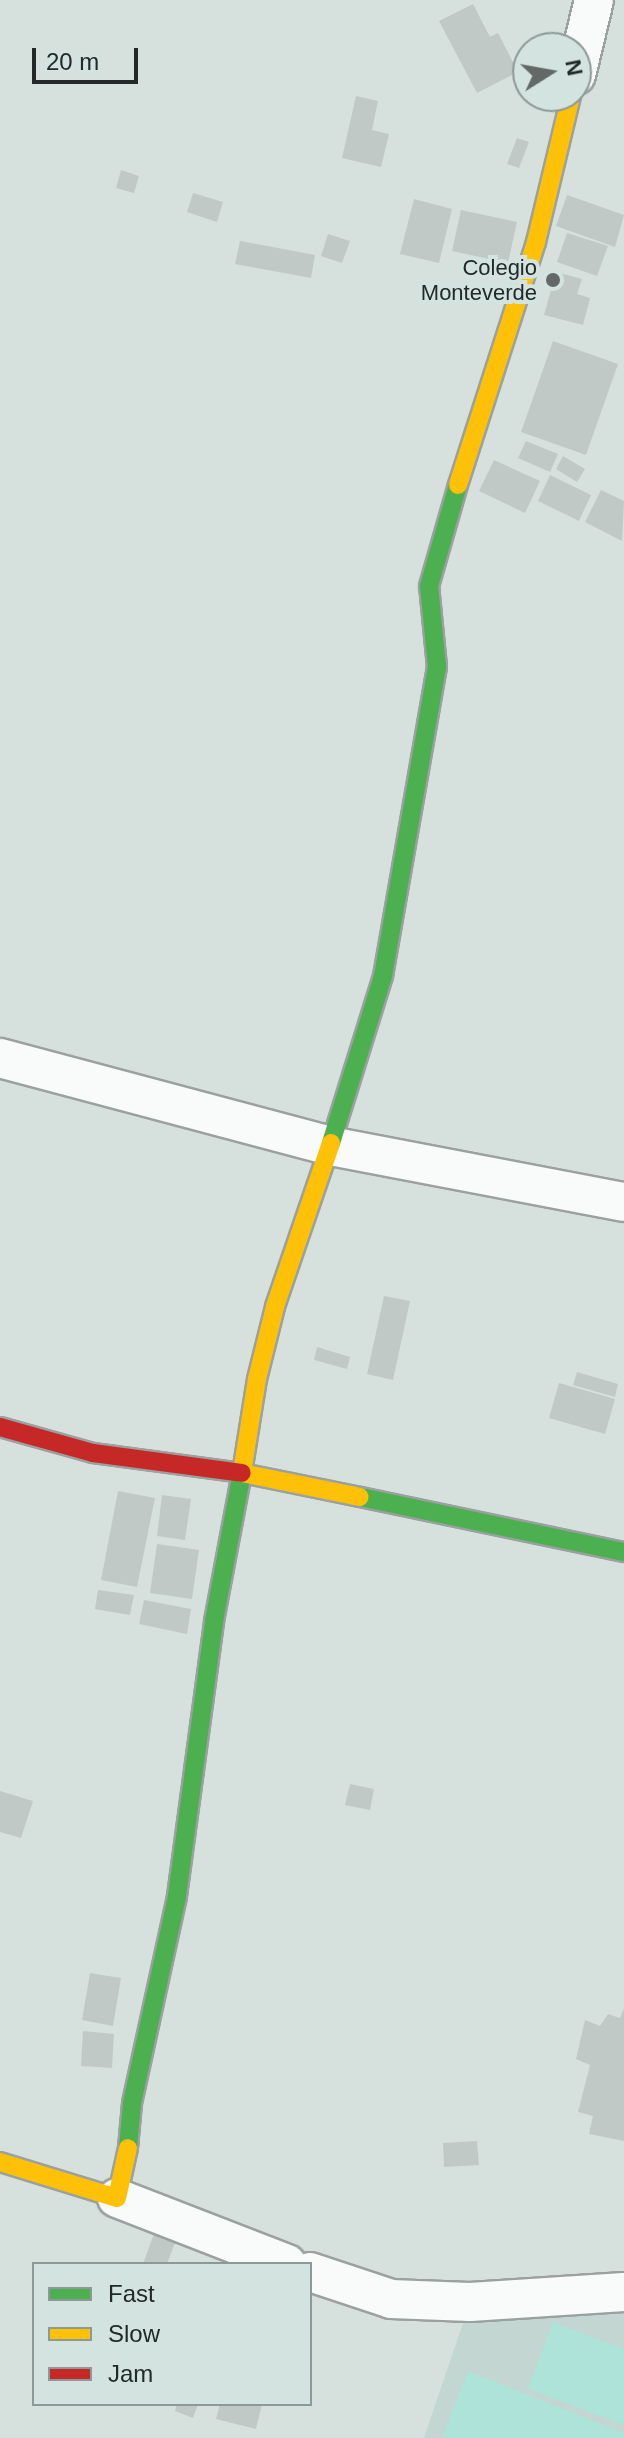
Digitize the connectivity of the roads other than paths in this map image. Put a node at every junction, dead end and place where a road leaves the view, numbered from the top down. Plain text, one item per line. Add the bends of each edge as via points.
1 (594, 0) edge
2 (586, 32) edge
3 (567, 112) edge
4 (0, 1058) edge
5 (330, 1146) junction
6 (624, 1202) edge
7 (0, 1427) edge
8 (242, 1473) junction
9 (624, 1552) edge
10 (0, 2162) edge
11 (117, 2198) junction
12 (282, 2262) edge
13 (312, 2273) edge
14 (624, 2292) edge

1 - 2 street
3 - 5 street via 536,242 477,418 429,586 437,667 385,961
4 - 5 street
5 - 6 street
5 - 8 street via 275,1307
7 - 8 street via 93,1453
8 - 9 street
8 - 11 street via 214,1621 177,1896
10 - 11 street
11 - 12 street
13 - 14 street via 391,2299 470,2302

